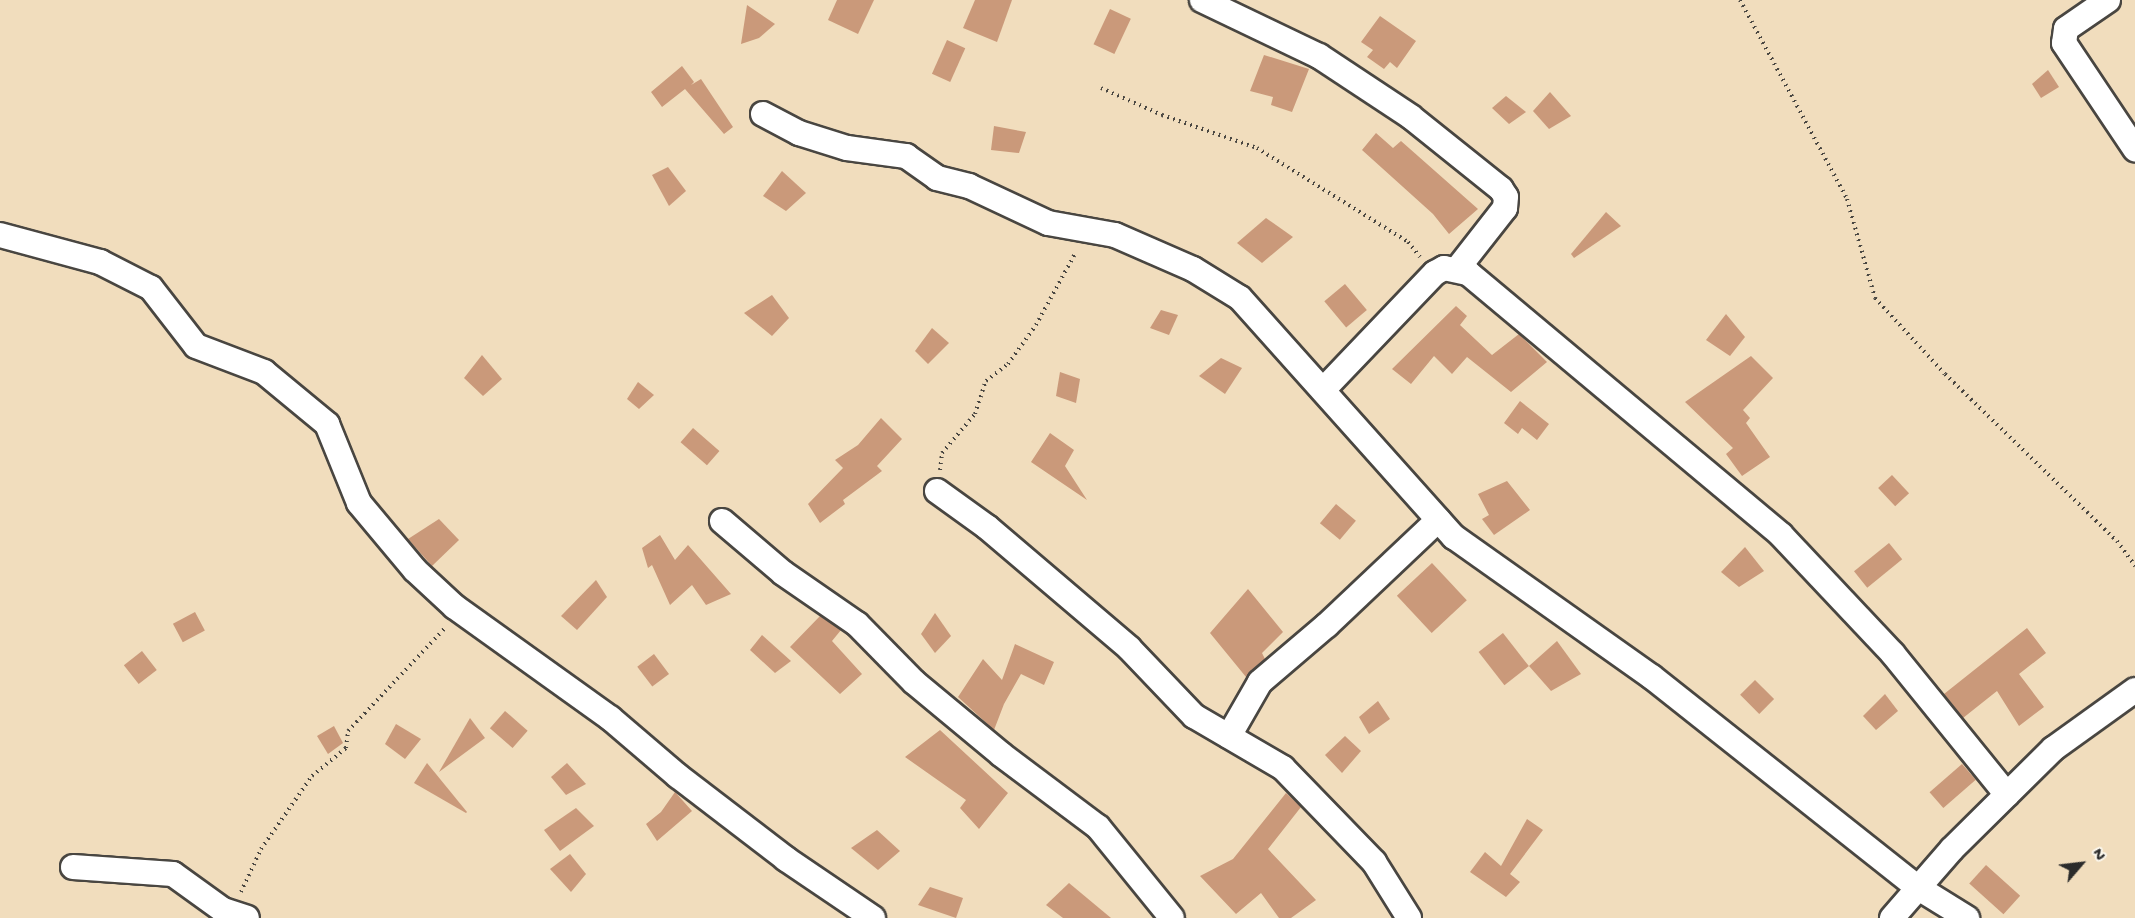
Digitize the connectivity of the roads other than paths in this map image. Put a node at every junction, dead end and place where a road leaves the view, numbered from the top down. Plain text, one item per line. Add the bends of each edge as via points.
1 (1202, 0) edge
2 (2108, 0) edge
3 (763, 114) dead end
4 (2135, 149) edge
5 (0, 235) edge
6 (1446, 271) junction
7 (1323, 390) junction
8 (937, 491) road end
9 (722, 520) dead end
10 (1437, 520) junction
11 (2135, 690) edge
12 (1229, 736) junction
13 (2007, 795) junction
14 (73, 867) dead end
15 (1917, 887) junction
16 (239, 916) edge
17 (873, 918) edge
18 (1173, 918) edge
19 (1409, 918) edge
20 (1892, 918) edge
21 (1967, 918) edge

1 - 6 street via 1319,56 1411,117 1501,189 1506,198 1505,208
2 - 4 street via 2066,29 2064,43
3 - 7 street via 799,133 847,148 906,156 937,178 969,186 1048,223 1115,235 1193,269 1240,298
5 - 17 street via 100,262 152,288 196,346 264,372 327,424 359,503 415,570 462,612 610,718 786,859
6 - 7 street
6 - 13 street via 1482,283 1781,535 1893,654
7 - 10 street
8 - 12 street via 987,526 1129,648 1194,716
9 - 18 street via 783,573 857,624 914,682 1002,755 1098,827
10 - 12 street via 1327,625 1260,682
10 - 15 street via 1483,560 1533,590 1652,677
11 - 13 street via 2053,748
12 - 19 street via 1283,768 1374,862
13 - 15 street
14 - 16 street via 173,874
15 - 20 street
15 - 21 street

